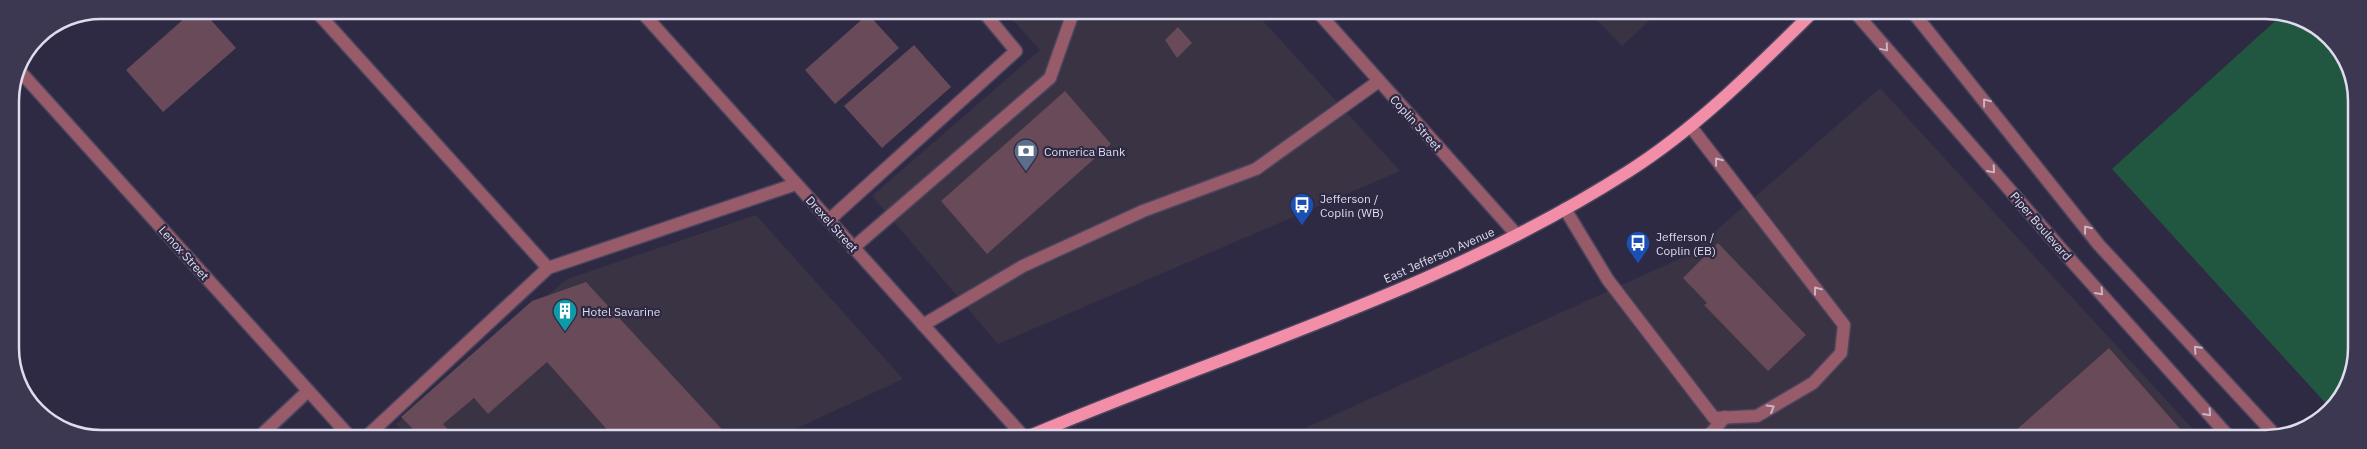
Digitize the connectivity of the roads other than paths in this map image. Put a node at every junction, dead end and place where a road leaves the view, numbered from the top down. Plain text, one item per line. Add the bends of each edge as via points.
1 (323, 19) edge
2 (648, 19) edge
3 (990, 19) edge
4 (1071, 19) edge
5 (1324, 19) edge
6 (1806, 19) edge
7 (1861, 19) edge
8 (1918, 19) edge
9 (23, 75) edge
10 (1379, 81) junction
11 (1691, 127) junction
12 (796, 184) junction
13 (1565, 209) junction
14 (829, 220) junction
15 (1517, 235) junction
16 (853, 248) junction
17 (548, 268) junction
18 (922, 325) junction
19 (308, 391) junction
20 (1725, 418) junction
21 (267, 430) edge
22 (344, 430) edge
23 (374, 430) edge
24 (1018, 430) edge
25 (1046, 430) edge
26 (1714, 430) edge
27 (2224, 430) edge
28 (2270, 430) edge

1 - 17 street
2 - 12 street, Drexel Street
3 - 14 street via 1016,50
4 - 16 street via 1050,78
5 - 10 street, Coplin Street
6 - 11 main road, East Jefferson Avenue
7 -> 27 street, Piper Boulevard
28 -> 8 street via 2100,245
9 - 19 street, Lenox Street
10 - 15 street, Coplin Street
10 - 18 street via 1256,169 1143,211 1023,266
11 - 13 main road, East Jefferson Avenue via 1630,170
20 -> 11 street via 1757,416 1813,383 1841,353 1844,326
12 - 14 street, Drexel Street
12 - 17 street
13 - 15 main road, East Jefferson Avenue
13 - 20 street via 1608,280 1714,418
14 - 16 street, Drexel Street
15 - 25 main road, East Jefferson Avenue via 1264,346
16 - 18 street, Drexel Street
17 - 23 street
18 - 24 street, Drexel Street
19 - 21 street
19 - 22 street, Lenox Street
20 - 26 street

